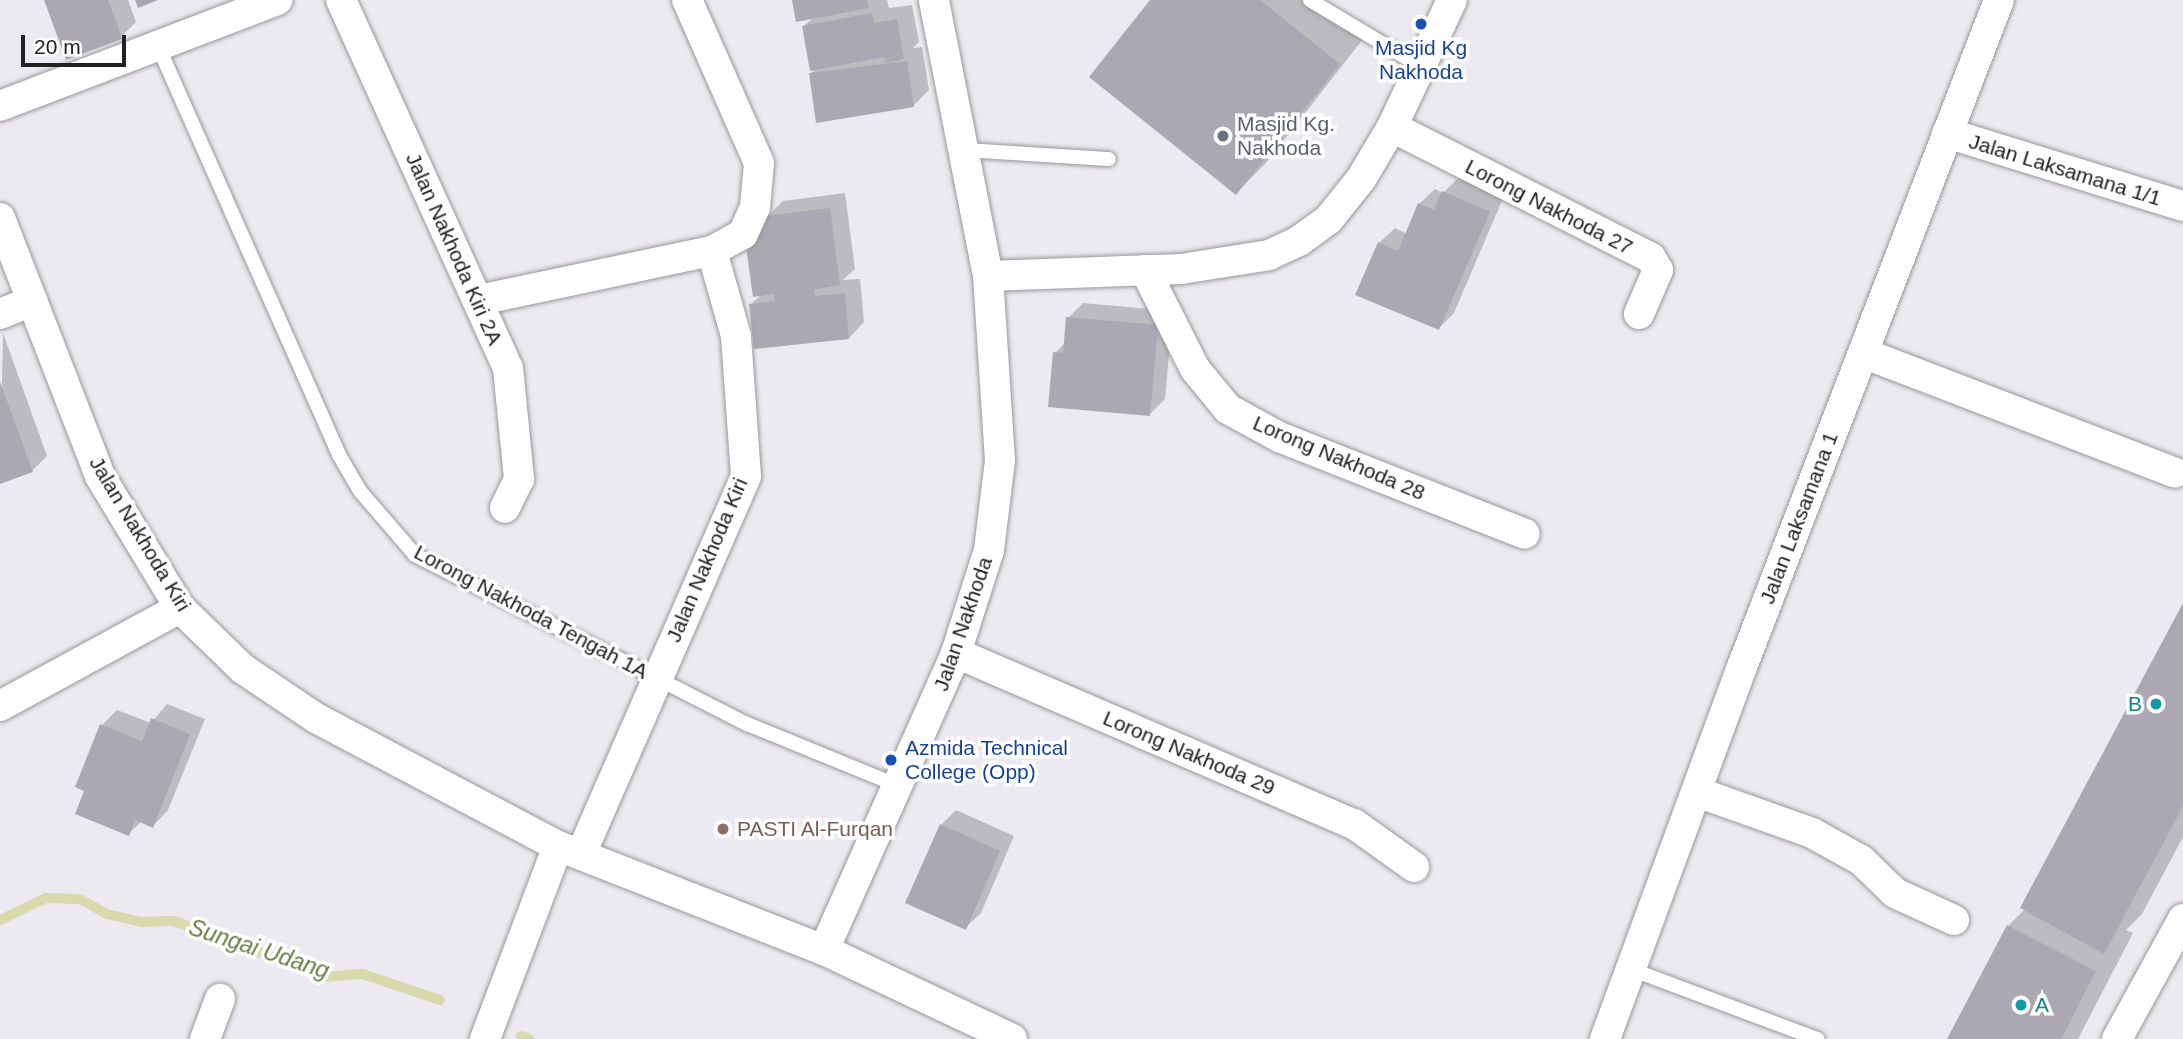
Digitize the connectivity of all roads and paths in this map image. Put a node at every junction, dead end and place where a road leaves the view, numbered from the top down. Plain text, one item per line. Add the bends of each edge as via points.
1 (277, 0) edge
2 (341, 0) edge
3 (687, 0) edge
4 (934, 0) edge
5 (1310, 0) edge
6 (1452, 0) edge
7 (1999, 0) edge
8 (158, 46) junction
9 (1420, 66) junction
10 (0, 106) edge
11 (1392, 127) junction
12 (1947, 134) junction
13 (964, 150) junction
14 (1109, 159) dead end
15 (2183, 206) edge
16 (0, 218) edge
17 (712, 251) junction
18 (1145, 270) junction
19 (988, 276) junction
20 (478, 300) junction
21 (32, 302) junction
22 (0, 314) edge
23 (1639, 314) dead end
24 (1863, 353) junction
25 (2175, 473) dead end
26 (505, 508) dead end
27 (1525, 534) dead end
28 (180, 608) junction
29 (956, 653) junction
30 (655, 679) junction
31 (0, 706) edge
32 (899, 786) junction
33 (1697, 792) junction
34 (569, 850) junction
35 (1414, 867) dead end
36 (2183, 919) edge
37 (1954, 920) dead end
38 (824, 950) junction
39 (1633, 970) junction
40 (220, 999) dead end
41 (205, 1039) edge
42 (485, 1039) edge
43 (1012, 1039) edge
44 (1605, 1039) edge
45 (1818, 1039) edge
46 (2117, 1039) edge

1 - 8 street
2 - 20 street, Jalan Nakhoda Kiri 2A
3 - 17 street via 759,163 755,207 743,234
4 - 13 street, Jalan Nakhoda
5 - 9 lane
6 - 9 street
7 - 12 street, Jalan Laksamana 1
8 - 10 street
8 - 30 lane, Lorong Nakhoda Tengah 1A via 339,454 360,491 415,555
9 - 11 street
11 - 18 street via 1361,179 1329,219 1299,241 1269,255
11 - 23 street, Lorong Nakhoda 27 via 1651,258 1658,270
12 - 15 street, Jalan Laksamana 1/1
12 - 24 street, Jalan Laksamana 1
13 - 14 lane
13 - 19 street, Jalan Nakhoda
16 - 21 street, Jalan Nakhoda Kiri
17 - 20 street
17 - 30 street, Jalan Nakhoda Kiri via 736,336 746,476
18 - 19 street
18 - 27 street, Lorong Nakhoda 28 via 1195,369 1228,409 1279,437
19 - 29 street, Jalan Nakhoda via 1000,461 989,550
20 - 26 street, Jalan Nakhoda Kiri 2A via 508,368 519,479
21 - 22 street
21 - 28 street, Jalan Nakhoda Kiri via 100,475
24 - 25 street
24 - 33 street, Jalan Laksamana 1
28 - 31 street
28 - 34 street, Jalan Nakhoda Kiri via 243,669 316,718
29 - 32 street, Jalan Nakhoda
29 - 35 street, Lorong Nakhoda 29 via 1354,824
30 - 32 lane, Lorong Nakhoda Tengah 1A via 747,724
30 - 34 street, Jalan Nakhoda Kiri
32 - 38 street, Jalan Nakhoda
33 - 37 street via 1812,833 1861,860 1895,893
33 - 39 street, Jalan Laksamana 1
34 - 38 street, Jalan Nakhoda Kiri
34 - 42 street
36 - 46 street
38 - 43 street, Jalan Nakhoda Kiri
39 - 44 street, Jalan Laksamana 1
39 - 45 lane
40 - 41 street

